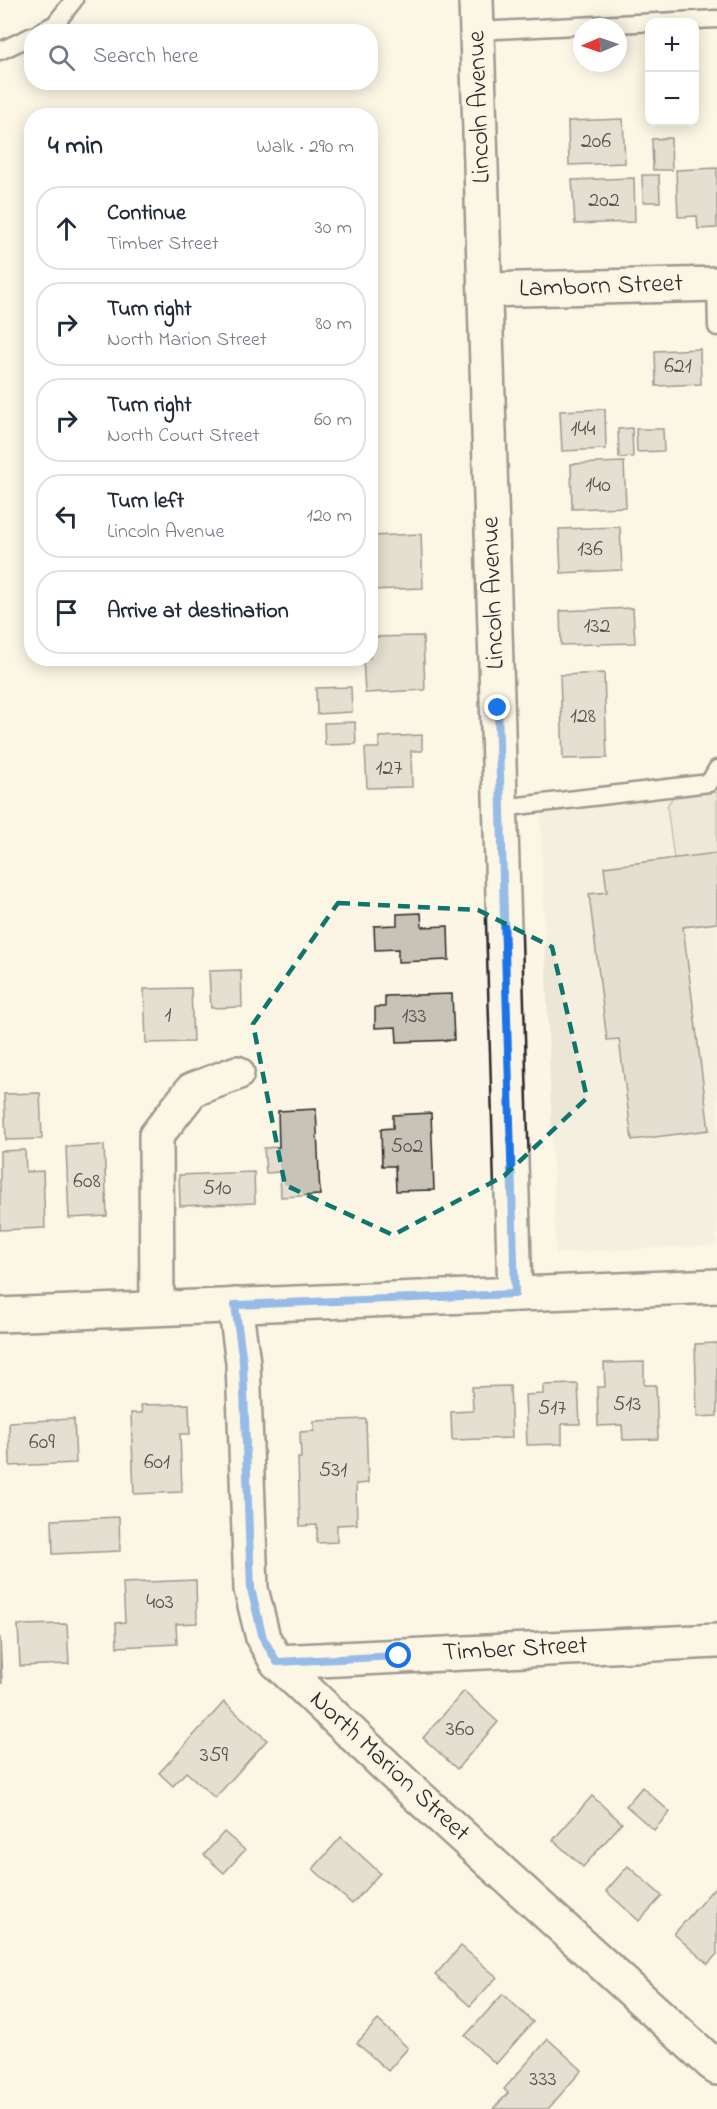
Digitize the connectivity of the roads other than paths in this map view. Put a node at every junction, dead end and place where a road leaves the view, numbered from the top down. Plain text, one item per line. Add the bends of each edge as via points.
1 (74, 0) edge
2 (477, 15) edge
3 (717, 19) edge
4 (55, 24) edge
5 (24, 40) edge
6 (0, 51) edge
7 (717, 284) edge
8 (485, 290) junction
9 (717, 327) edge
10 (717, 769) edge
11 (501, 808) junction
12 (237, 1073) dead end
13 (717, 1286) edge
14 (515, 1294) junction
15 (235, 1305) junction
16 (157, 1308) junction
17 (0, 1315) edge
18 (717, 1641) edge
19 (277, 1662) junction
20 (717, 2068) edge

1 - 4 lane
2 - 3 lane
2 - 8 street, Lincoln Avenue
5 - 6 lane
7 - 8 street, Lamborn Street
7 - 9 lane
8 - 11 street, Lincoln Avenue
10 - 11 lane via 709,783
11 - 14 street, Lincoln Avenue
12 - 16 street via 192,1090 156,1136
13 - 14 street
14 - 15 street
15 - 16 street
15 - 19 street, North Marion Street via 243,1362 251,1589 263,1638
16 - 17 street
18 - 19 street, Timber Street
19 - 20 street, North Marion Street

